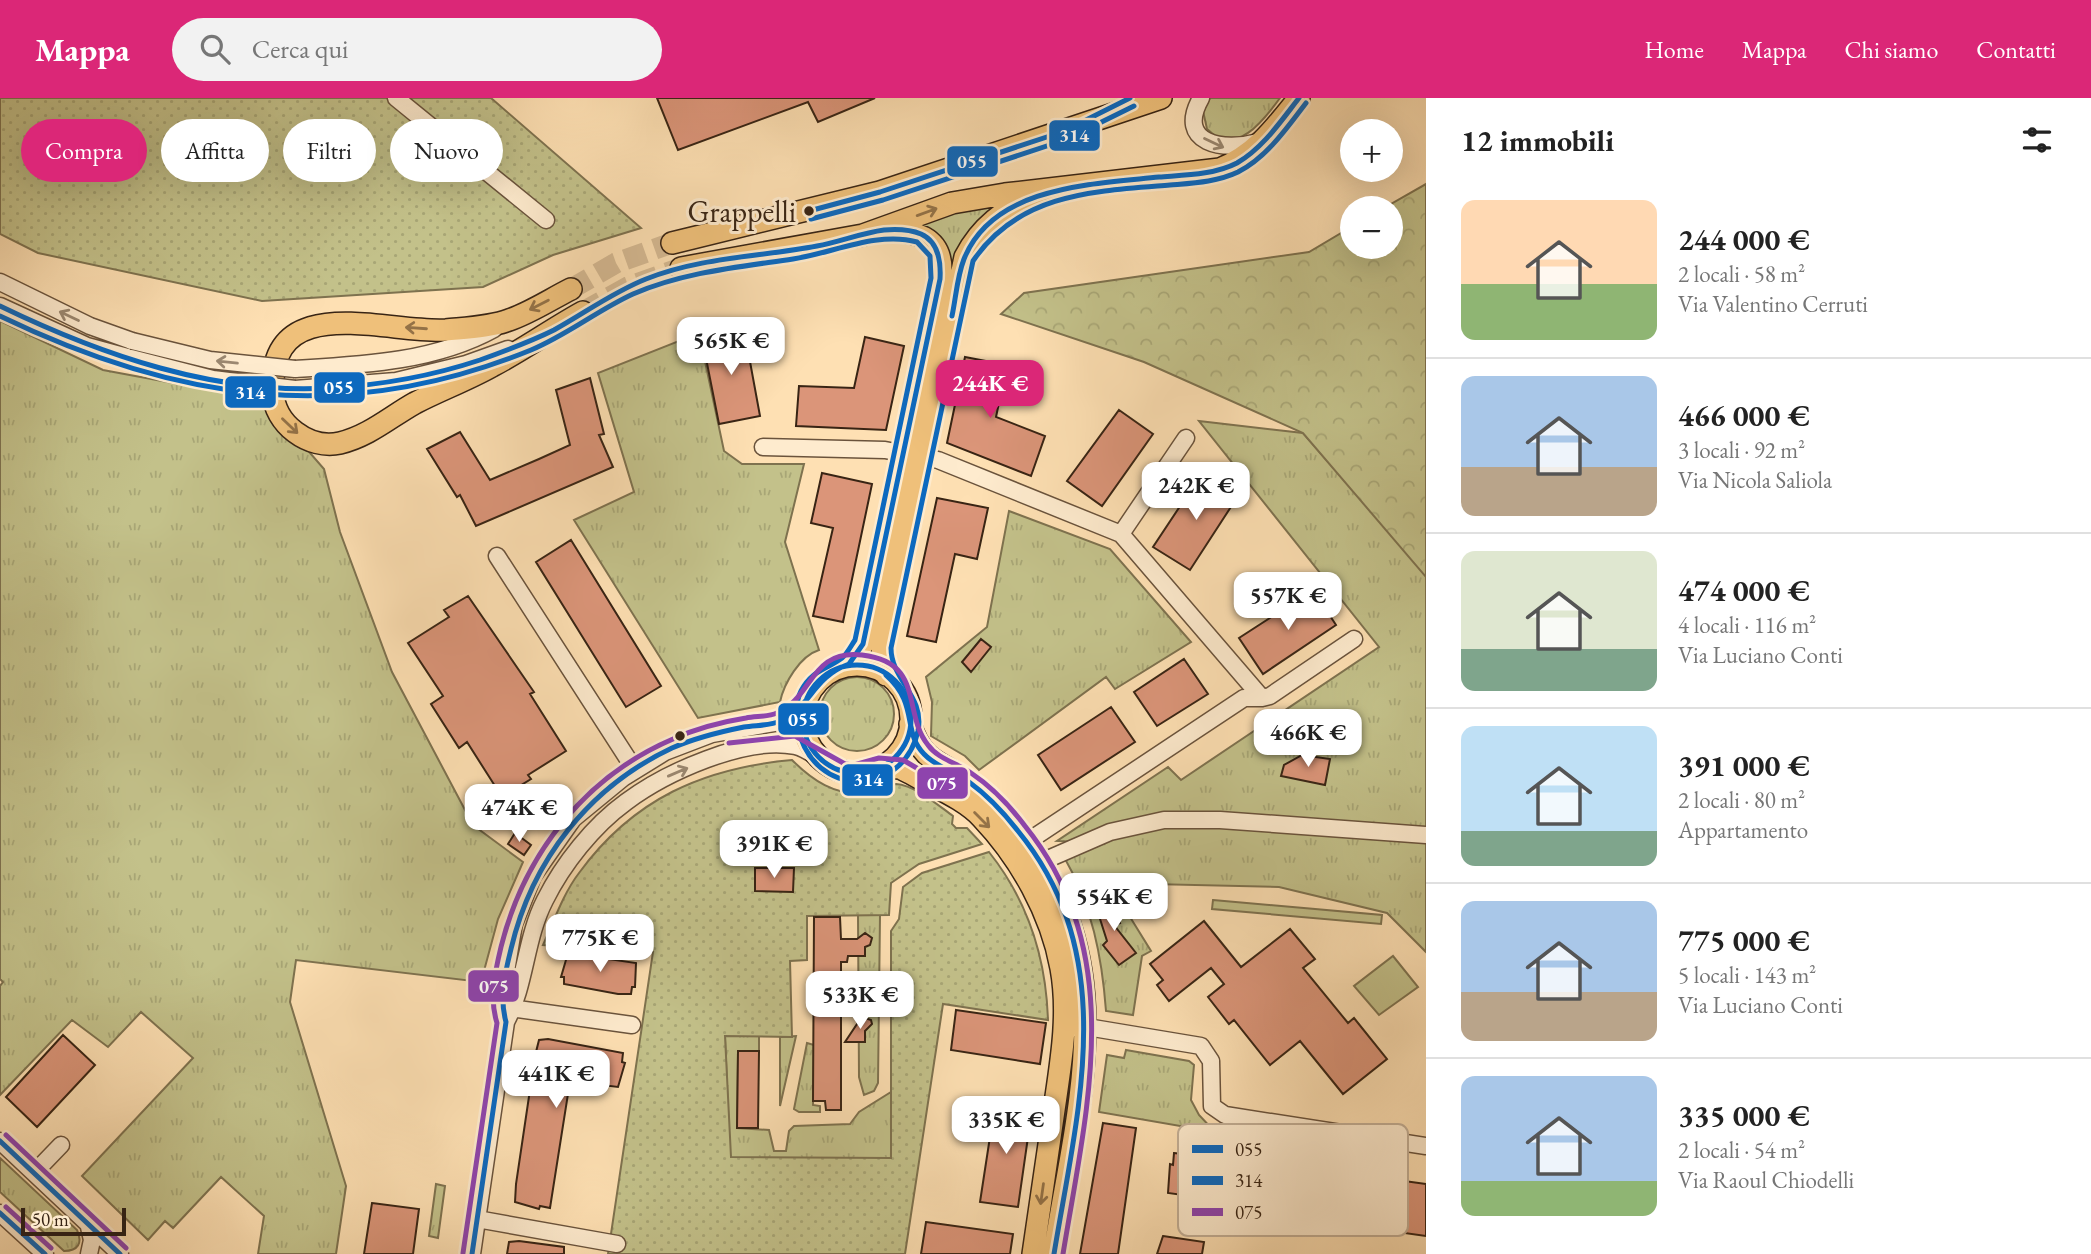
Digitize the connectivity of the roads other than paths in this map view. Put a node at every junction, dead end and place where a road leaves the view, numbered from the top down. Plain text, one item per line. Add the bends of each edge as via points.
1 (396, 98) edge
2 (1130, 98) edge
3 (1161, 98) edge
4 (1200, 98) edge
5 (1299, 98) edge
6 (1062, 132) junction
7 (1267, 139) junction
8 (1081, 186) junction
9 (546, 220) dead end
10 (863, 235) junction
11 (672, 243) tunnel mouth
12 (681, 268) tunnel mouth
13 (949, 281) junction
14 (0, 282) edge
15 (571, 289) tunnel mouth
16 (0, 306) edge
17 (583, 312) tunnel mouth
18 (508, 321) junction
19 (532, 340) junction
20 (1186, 438) dead end
21 (763, 447) dead end
22 (912, 455) junction
23 (1121, 534) junction
24 (497, 556) dead end
25 (1354, 639) dead end
26 (849, 664) junction
27 (886, 675) junction
28 (807, 698) junction
29 (1262, 698) junction
30 (910, 724) junction
31 (823, 761) junction
32 (880, 767) junction
33 (629, 774) junction
34 (636, 796) junction
35 (1426, 835) edge
36 (1027, 842) junction
37 (1041, 862) junction
38 (507, 1013) junction
39 (632, 1026) dead end
40 (1086, 1028) junction
41 (1064, 1029) junction
42 (1283, 1124) edge
43 (0, 1141) edge
44 (1408, 1143) edge
45 (61, 1145) dead end
46 (1426, 1146) edge
47 (34, 1173) junction
48 (0, 1213) edge
49 (477, 1219) junction
50 (7, 1226) edge
51 (89, 1227) junction
52 (617, 1244) dead end
53 (44, 1254) edge
54 (89, 1254) edge
55 (120, 1254) edge
56 (472, 1254) edge
57 (1033, 1254) edge
58 (1054, 1254) edge

1 - 9 street
2 - 6 street
3 - 6 main road
4 -> 7 street via 1194,121 1209,144 1228,149
5 - 7 main road
6 - 11 main road via 855,199
7 - 8 main road via 1220,169
10 -> 8 main road via 952,203
8 - 13 main road via 1022,202 995,219 970,246
10 - 12 main road
10 - 13 main road via 904,230 921,234 938,252
13 - 22 main road
18 -> 14 street, bridge via 480,337 425,354 375,364 295,369 210,360 132,341
15 -> 18 main road
16 - 19 street, bridge via 87,346 213,379 295,388 396,381 466,364
17 - 19 main road
18 -> 19 main road via 443,330 328,322 304,329 289,340 277,359 272,393 276,407 294,432 313,441 338,443 366,434
20 - 23 street
21 - 22 street
22 - 23 street via 938,460
22 - 26 main road via 863,644
22 - 27 main road via 882,648
23 - 29 street
24 - 33 street
25 - 29 street
26 - 27 main road via 862,664
26 - 28 main road via 836,667 814,683
27 - 30 main road via 906,700
28 - 31 main road via 807,734
28 - 33 street via 779,722 688,742
29 - 36 street via 1244,698
30 - 32 main road via 901,750
30 - 36 main road via 924,754 974,785
31 - 32 main road via 855,774
34 -> 31 street via 667,777 745,749 793,746
32 -> 41 main road via 900,768 981,816 1012,855 1053,937 1061,969
33 - 34 street
33 - 38 street via 573,819 533,876 516,919
34 - 38 street via 587,839 544,902
35 - 37 street via 1164,820 1101,835
36 - 37 main road
37 - 40 main road via 1075,935
38 - 39 street
38 - 49 street
40 - 41 street
40 - 42 street via 1201,1046 1211,1061 1212,1106 1224,1115
40 - 58 main road
41 -> 57 main road
43 - 47 street
44 - 46 street
45 - 47 street
47 - 51 street
48 - 50 street
49 - 52 street
49 - 56 street
50 - 53 street
51 - 54 street
51 - 55 street

